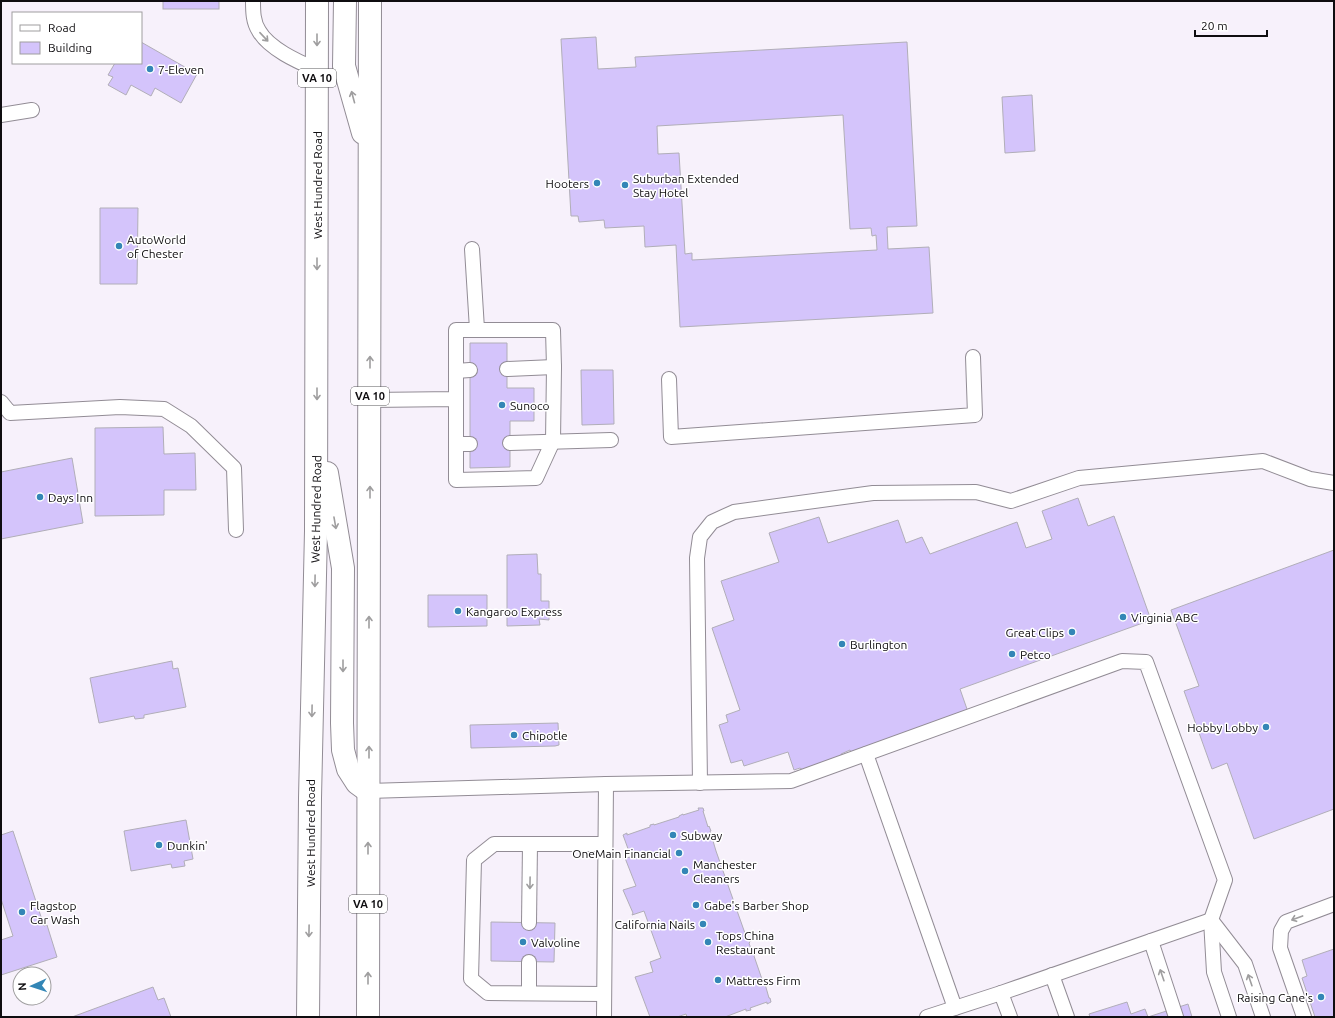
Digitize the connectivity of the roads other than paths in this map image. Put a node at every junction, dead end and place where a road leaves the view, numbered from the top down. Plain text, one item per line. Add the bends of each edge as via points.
1 (253, 1) edge
2 (317, 1) edge
3 (345, 1) edge
4 (370, 1) edge
5 (317, 70) junction
6 (32, 110) dead end
7 (1, 115) edge
8 (370, 161) junction
9 (472, 249) dead end
10 (477, 329) junction
11 (973, 357) dead end
12 (554, 367) junction
13 (507, 369) dead end
14 (669, 379) dead end
15 (456, 399) junction
16 (370, 400) junction
17 (1, 402) edge
18 (317, 416) junction
19 (611, 440) dead end
20 (553, 442) junction
21 (510, 443) dead end
22 (1334, 483) edge
23 (236, 530) dead end
24 (866, 754) junction
25 (700, 783) junction
26 (606, 784) junction
27 (368, 791) junction
28 (530, 844) junction
29 (605, 844) junction
30 (1334, 904) edge
31 (1211, 920) junction
32 (530, 923) dead end
33 (1151, 941) junction
34 (529, 962) dead end
35 (1052, 975) junction
36 (529, 993) junction
37 (1001, 993) junction
38 (604, 994) junction
39 (955, 1008) junction
40 (932, 1016) edge
41 (308, 1017) edge
42 (368, 1017) edge
43 (604, 1017) edge
44 (1010, 1017) edge
45 (1067, 1017) edge
46 (1176, 1017) edge
47 (1229, 1017) edge
48 (1263, 1017) edge
49 (1304, 1017) edge

1 -> 5 lane via 253,16 259,32 273,47
2 -> 5 main road, West Hundred Road / VA 10
8 -> 3 main road via 344,66
4 - 8 main road, VA 10
5 -> 18 main road, West Hundred Road / VA 10
6 - 7 lane
16 -> 8 main road, VA 10
9 - 10 lane
10 - 12 lane via 553,330
10 - 15 lane via 456,330 463,370
11 - 14 lane via 975,416 671,437
12 - 13 lane
12 - 20 lane
15 - 16 lane
15 - 20 lane via 463,444 456,480 536,478
27 -> 16 main road, VA 10
17 - 23 lane via 10,413 120,407 164,409 191,426 234,468
18 -> 27 main road via 343,568 343,750 351,774 357,783
18 -> 41 main road, West Hundred Road / VA 10
19 - 20 lane
20 - 21 lane
22 - 25 lane via 1310,479 1263,461 1079,478 1011,501 976,492 873,493 734,512 712,522 700,537 697,558
24 - 25 lane via 791,782
24 - 31 lane via 1122,661 1146,662 1224,880
24 - 39 lane
25 - 26 lane
26 - 27 lane
26 - 29 lane
42 -> 27 main road, VA 10
28 - 29 lane
28 -> 32 lane
28 - 36 lane via 494,844 474,860 471,979 488,992
29 - 38 lane
30 -> 49 lane via 1286,922 1281,931 1280,948
31 - 33 lane
31 - 47 lane via 1214,972
48 -> 31 lane via 1244,964
33 - 35 lane
46 -> 33 lane
34 - 36 lane
35 - 37 lane
35 - 45 lane
36 - 38 lane
37 - 39 lane
37 - 44 lane
38 - 43 lane
39 - 40 lane

